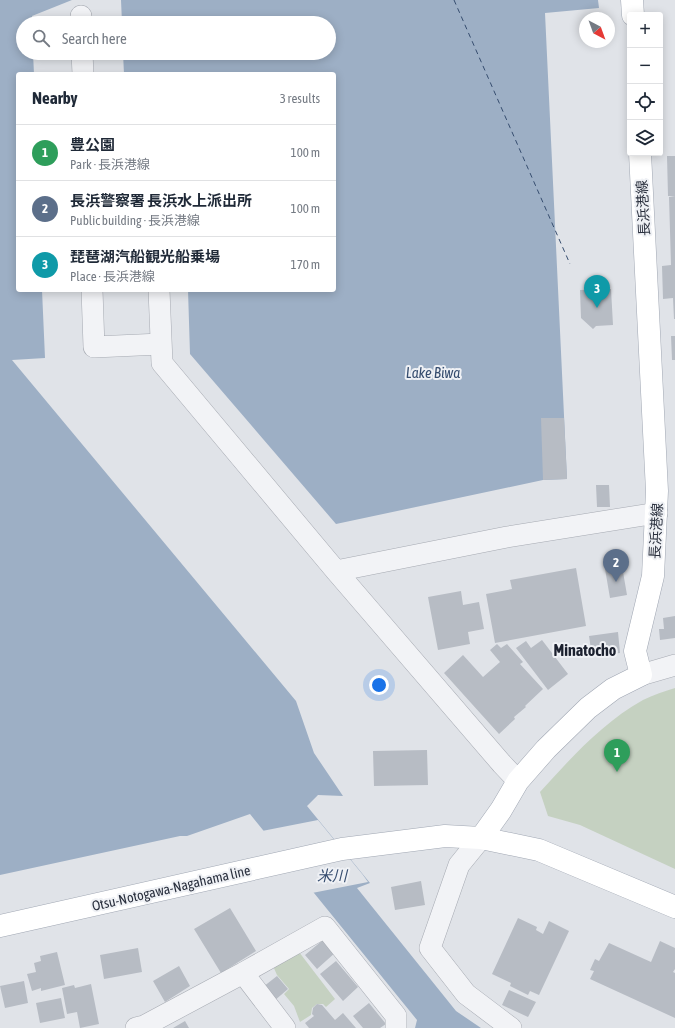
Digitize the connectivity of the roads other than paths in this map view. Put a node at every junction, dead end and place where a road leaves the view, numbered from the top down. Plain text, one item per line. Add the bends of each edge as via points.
1 (632, 0) edge
2 (632, 12) edge
3 (82, 60) edge
4 (83, 72) edge
5 (640, 156) edge
6 (92, 292) edge
7 (159, 292) edge
8 (161, 353) junction
9 (657, 514) junction
10 (336, 571) junction
11 (675, 665) edge
12 (641, 675) junction
13 (518, 780) junction
14 (481, 838) junction
15 (675, 907) edge
16 (0, 926) edge
17 (243, 973) junction
18 (141, 1027) edge
19 (285, 1028) edge
20 (396, 1028) edge
21 (511, 1028) edge

1 - 2 main road
3 - 4 street
5 - 9 main road, 長浜港線
6 - 8 street via 94,347
7 - 8 street
8 - 10 street
9 - 10 street via 507,537
9 - 12 main road, 長浜港線 via 653,576 635,651
10 - 13 street
11 - 12 street
12 - 13 main road via 613,689 588,708
13 - 14 main road
14 - 15 main road, Otsu-Notogawa-Nagahama line via 538,850
14 - 16 main road, Otsu-Notogawa-Nagahama line via 445,836 342,849
14 - 21 street via 459,865 430,948 466,994
17 - 18 street
17 - 19 street
17 - 20 street via 325,927 396,1016

